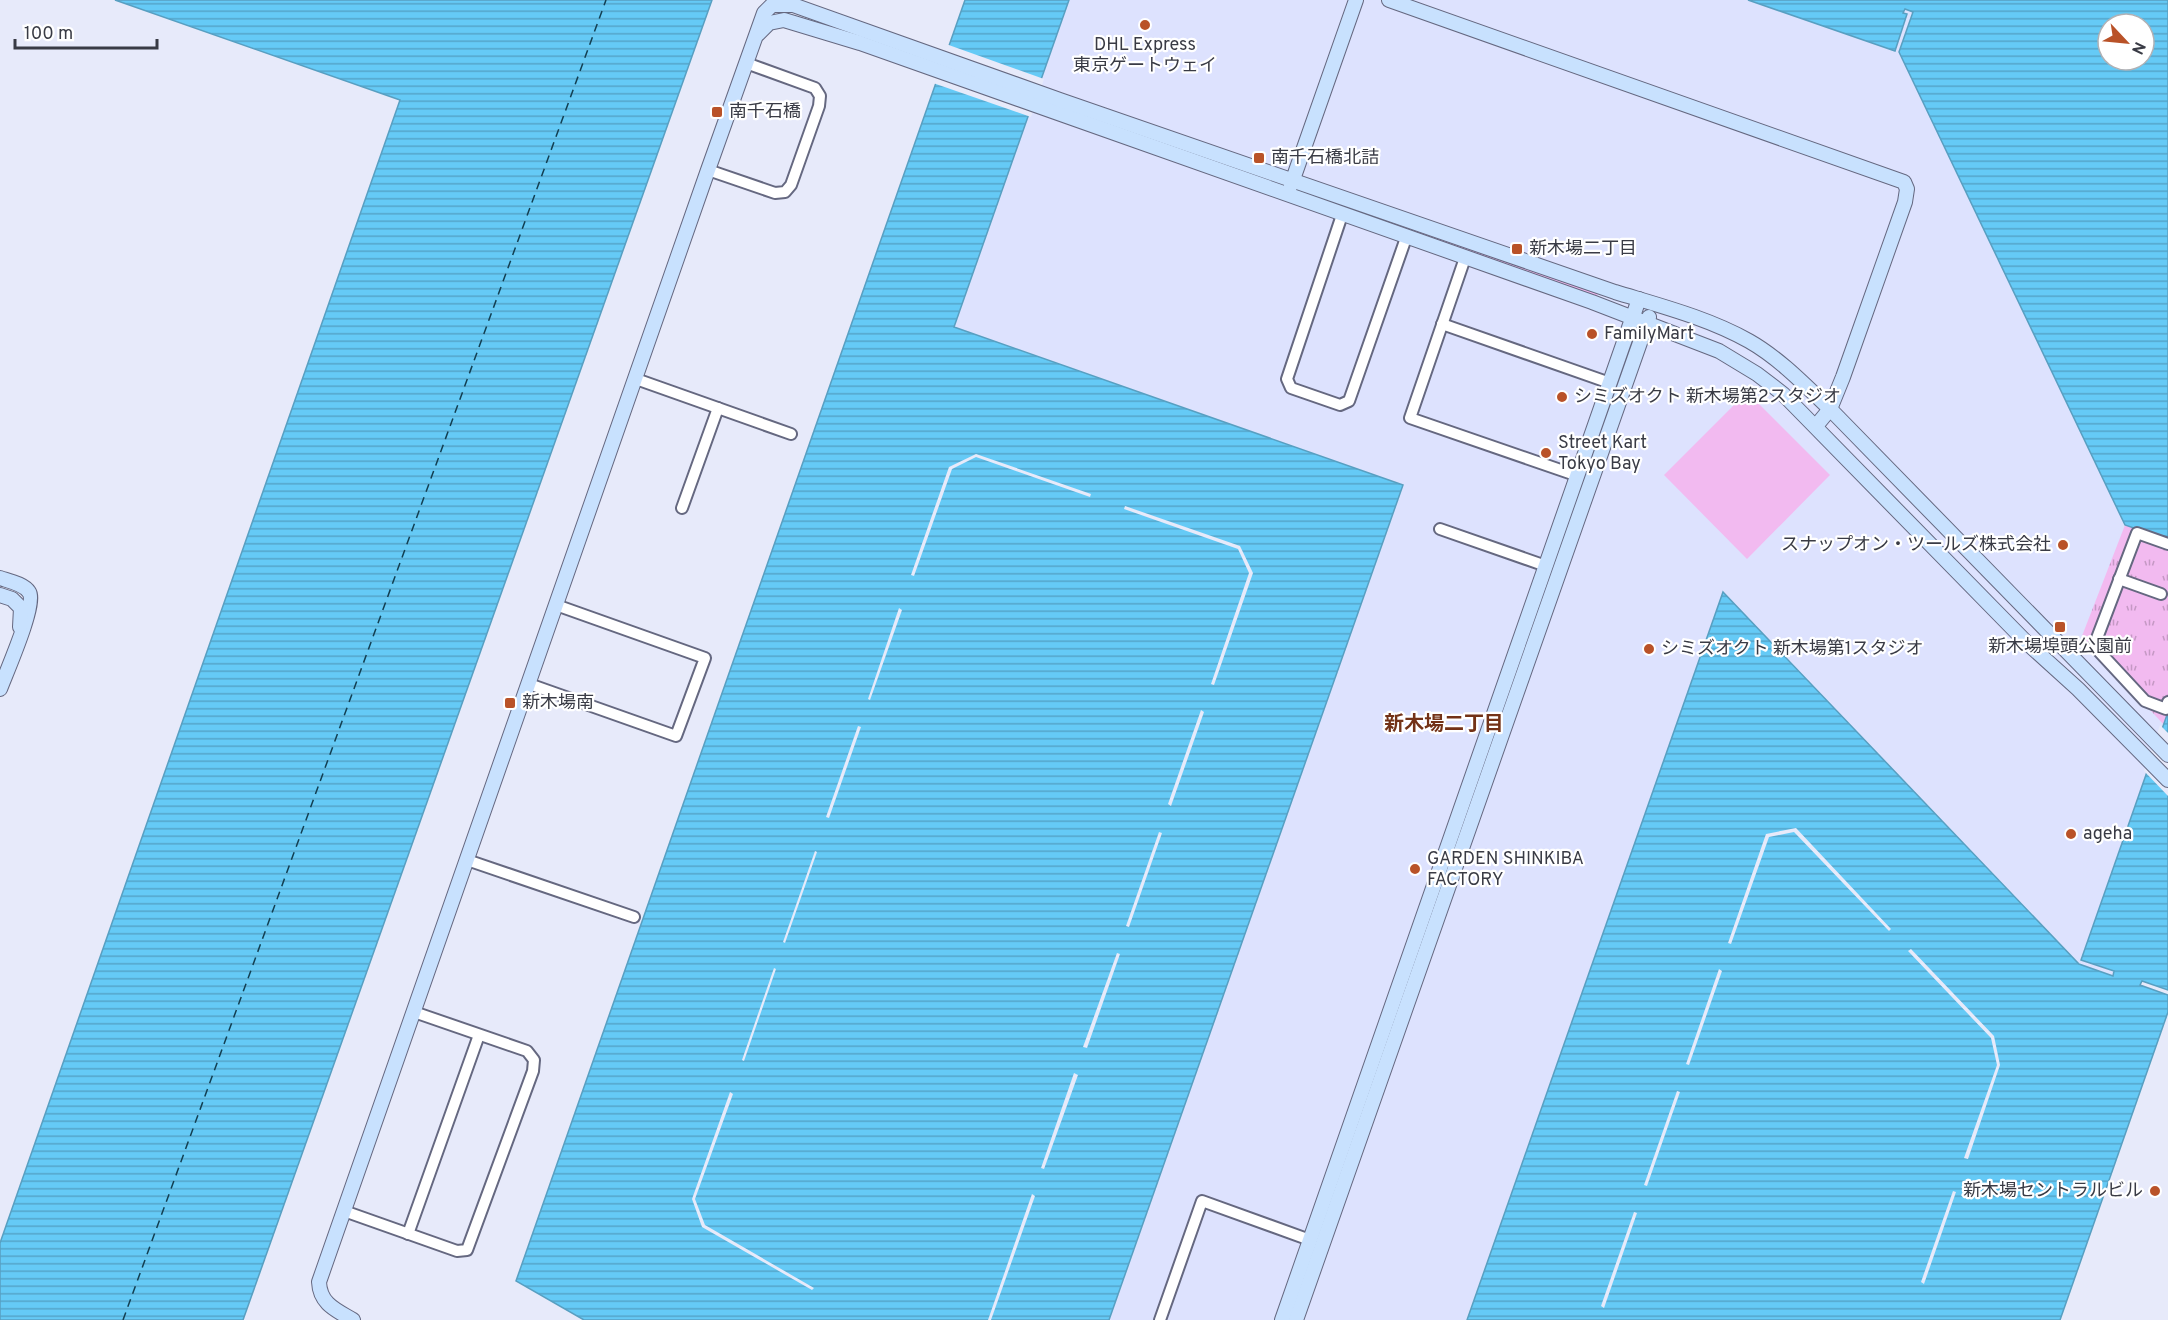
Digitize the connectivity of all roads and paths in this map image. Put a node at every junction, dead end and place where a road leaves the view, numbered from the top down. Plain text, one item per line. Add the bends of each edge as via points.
1 (1356, 0) edge
2 (1389, 0) edge
3 (746, 63) junction
4 (1058, 106) junction
5 (708, 170) junction
6 (1293, 179) junction
7 (1287, 196) junction
8 (1342, 215) junction
9 (1406, 238) junction
10 (1465, 258) junction
11 (1639, 299) junction
12 (1653, 304) junction
13 (1633, 318) junction
14 (1646, 323) junction
15 (1442, 324) junction
16 (636, 379) junction
17 (1610, 383) junction
18 (718, 408) junction
19 (1830, 409) junction
20 (1816, 426) junction
21 (791, 434) dead end
22 (1578, 476) junction
23 (682, 508) dead end
24 (1440, 529) dead end
25 (2168, 543) edge
26 (1546, 566) junction
27 (0, 578) edge
28 (2119, 579) junction
29 (2162, 594) dead end
30 (0, 595) edge
31 (556, 605) junction
32 (19, 635) junction
33 (529, 684) junction
34 (0, 689) edge
35 (1507, 698) junction
36 (2168, 702) edge
37 (2168, 755) edge
38 (2168, 780) edge
39 (467, 860) junction
40 (634, 917) dead end
41 (414, 1012) junction
42 (478, 1035) junction
43 (1385, 1046) junction
44 (344, 1211) junction
45 (408, 1234) junction
46 (1310, 1240) junction
47 (353, 1320) edge
48 (1160, 1320) edge
49 (1282, 1320) edge
50 (1296, 1320) edge

1 - 6 street
2 - 19 street via 1904,182 1905,202
3 - 4 street via 764,13 778,3 793,5 862,37
3 - 5 street
3 - 5 street via 815,88 820,96 791,185 785,192 775,193
4 - 6 street
4 - 7 street
5 - 16 street
6 - 7 street
6 - 11 street
7 - 8 street
8 - 9 street
8 - 9 street via 1287,379 1291,388 1338,405 1349,401
9 - 10 street
10 - 13 street
10 - 15 street
11 - 12 street
11 - 13 street
12 - 14 street
12 - 19 street via 1721,327 1751,342
13 - 14 street
13 - 17 street
14 - 20 street via 1719,351 1739,363 1770,383
14 - 35 street
15 - 17 street
15 - 22 street via 1410,418
16 - 18 street
16 - 31 street
17 - 22 street
18 - 21 street
18 - 23 street
19 - 20 street
19 - 37 street
20 - 38 street via 2026,642
22 - 26 street
24 - 26 street
25 - 28 street via 2137,533
26 - 35 street
27 - 32 street via 21,585 32,598
28 - 29 street
28 - 36 street via 2094,646 2145,701 2166,709
30 - 32 street via 21,608
31 - 33 street
31 - 33 street via 705,658 676,736
32 - 34 street
33 - 39 street
35 - 43 street
39 - 40 street
39 - 41 street
41 - 42 street
41 - 44 street
42 - 45 street
42 - 45 street via 526,1051 534,1065 475,1233 470,1247 461,1251
43 - 46 street
43 - 50 street
44 - 45 street
44 - 47 street via 319,1290 327,1304
46 - 48 street via 1202,1202
46 - 49 street

